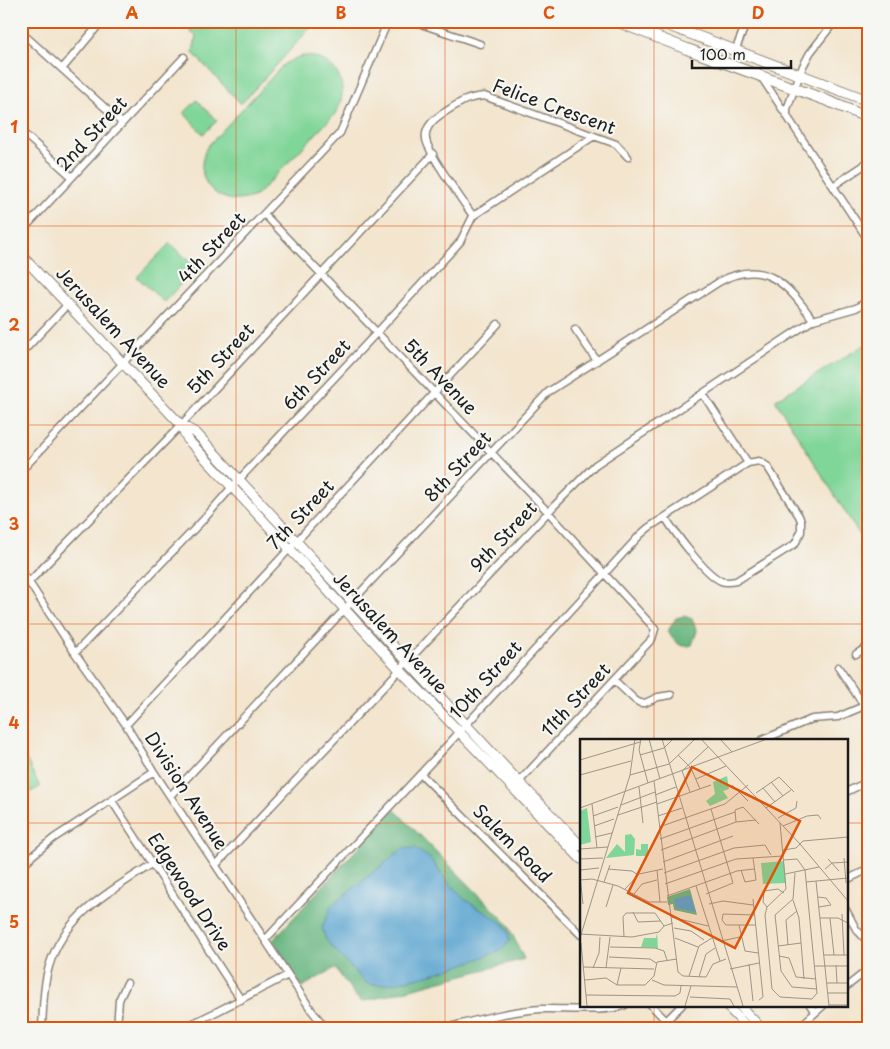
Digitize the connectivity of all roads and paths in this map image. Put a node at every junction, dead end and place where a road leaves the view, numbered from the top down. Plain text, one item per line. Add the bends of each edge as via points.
1 (102, 21) edge
2 (388, 21) edge
3 (412, 21) edge
4 (657, 21) edge
5 (747, 21) edge
6 (835, 21) edge
7 (621, 22) edge
8 (21, 32) edge
9 (480, 44) dead end
10 (735, 50) junction
11 (184, 58) dead end
12 (62, 69) junction
13 (760, 75) junction
14 (800, 75) junction
15 (796, 89) junction
16 (869, 101) edge
17 (787, 116) junction
18 (869, 118) edge
19 (122, 123) junction
20 (21, 131) edge
21 (594, 136) junction
22 (433, 154) junction
23 (628, 157) dead end
24 (869, 159) edge
25 (72, 177) junction
26 (833, 186) junction
27 (264, 214) junction
28 (473, 216) junction
29 (21, 232) edge
30 (869, 241) edge
31 (21, 255) edge
32 (322, 274) junction
33 (869, 300) edge
34 (68, 304) junction
35 (813, 320) junction
36 (498, 324) dead end
37 (576, 329) dead end
38 (377, 333) junction
39 (21, 354) edge
40 (597, 361) junction
41 (124, 364) junction
42 (434, 393) junction
43 (703, 394) junction
44 (181, 424) junction
45 (492, 453) junction
46 (748, 463) junction
47 (21, 471) edge
48 (238, 479) junction
49 (232, 487) junction
50 (548, 512) junction
51 (665, 517) junction
52 (297, 542) junction
53 (290, 549) junction
54 (21, 570) edge
55 (605, 573) junction
56 (29, 582) junction
57 (352, 602) junction
58 (345, 609) junction
59 (655, 629) joint
60 (869, 646) edge
61 (75, 653) junction
62 (856, 654) dead end
63 (408, 662) junction
64 (838, 667) dead end
65 (400, 670) junction
66 (615, 681) junction
67 (671, 695) dead end
68 (864, 706) junction
69 (869, 713) edge
70 (126, 725) junction
71 (463, 729) junction
72 (764, 739) edge
73 (154, 772) junction
74 (421, 774) junction
75 (869, 781) edge
76 (516, 786) junction
77 (848, 791) edge
78 (171, 795) junction
79 (112, 800) junction
80 (577, 842) edge
81 (580, 855) edge
82 (152, 864) junction
83 (216, 865) junction
84 (21, 867) edge
85 (869, 869) edge
86 (848, 879) edge
87 (848, 914) edge
88 (580, 934) edge
89 (265, 940) junction
90 (869, 943) edge
91 (869, 969) edge
92 (288, 975) junction
93 (127, 983) dead end
94 (848, 985) edge
95 (241, 1000) junction
96 (622, 1006) edge
97 (652, 1006) edge
98 (681, 1006) edge
99 (727, 1006) edge
100 (740, 1006) edge
101 (811, 1006) edge
102 (823, 1006) edge
103 (816, 1012) junction
104 (666, 1021) junction
105 (42, 1028) edge
106 (117, 1028) edge
107 (182, 1028) edge
108 (326, 1028) edge
109 (446, 1028) edge
110 (673, 1028) edge
111 (748, 1028) edge
112 (761, 1028) edge
113 (798, 1028) edge

1 - 12 street
2 - 27 street, 4th Street via 340,133
3 - 9 street
4 - 10 main road
5 - 10 street
6 - 14 street via 810,53
7 - 13 main road
8 - 12 street
10 - 14 main road
11 - 19 street, 2nd Street
12 - 19 street
13 - 15 main road
13 - 17 street
14 - 15 street
14 - 16 main road
15 - 17 street
15 - 18 main road
17 - 26 street
19 - 25 street, 2nd Street
20 - 25 street
21 - 22 street, Felice Crescent via 484,96 467,98 428,126 426,140
21 - 23 street, Felice Crescent via 616,144
21 - 28 street, 6th Street
22 - 28 street, Felice Crescent
22 - 32 street, 5th Street
24 - 26 street
25 - 29 street, 2nd Street
26 - 30 street
27 - 32 street, 5th Avenue
27 - 41 street, 4th Street
28 - 38 street, 6th Street via 460,242
31 - 34 main road, Jerusalem Avenue
32 - 38 street, 5th Avenue
32 - 44 street, 5th Street
33 - 35 street, 9th Street via 856,308
34 - 39 street
34 - 41 main road, Jerusalem Avenue
35 - 40 street, 8th Street via 788,288 776,279 757,273 738,274 719,282
35 - 43 street, 9th Street
36 - 42 street, 7th Street
37 - 40 street
38 - 42 street, 5th Avenue
38 - 48 street, 6th Street
40 - 45 street, 8th Street via 548,392
41 - 44 main road, Jerusalem Avenue
41 - 47 street, 4th Street
42 - 45 street, 5th Avenue
42 - 52 street, 7th Street
43 - 46 street
43 - 50 street, 9th Street via 595,465
44 - 48 main road, Jerusalem Avenue via 196,433
44 - 49 main road, Jerusalem Avenue via 188,440
44 - 56 street, 5th Street
45 - 50 street, 5th Avenue
45 - 57 street, 8th Street
46 - 51 street, 10th Street
46 - 51 street via 759,462 767,466 799,516 801,532 795,544 736,581 721,581 679,539
48 - 49 street, 6th Street
48 - 52 main road, Jerusalem Avenue
49 - 53 main road, Jerusalem Avenue
49 - 61 street, 6th Street
50 - 55 street, 5th Avenue
50 - 63 street, 9th Street
51 - 55 street, 10th Street via 640,535
52 - 53 street, 7th Street
52 - 57 main road, Jerusalem Avenue
53 - 58 main road, Jerusalem Avenue
53 - 70 street, 7th Street
54 - 56 street, Division Avenue
55 - 59 street, 5th Avenue
55 - 71 street, 10th Street
56 - 61 street, Division Avenue
57 - 58 street, 8th Street
57 - 63 main road, Jerusalem Avenue
58 - 65 main road, Jerusalem Avenue
58 - 78 street, 8th Street
59 - 66 street, 11th Street via 652,640
60 - 62 street
61 - 70 street, Division Avenue
63 - 65 street, 9th Street
63 - 71 main road, Jerusalem Avenue
64 - 68 street
65 - 71 main road, Jerusalem Avenue
65 - 83 street, 9th Street
66 - 67 street via 640,703
66 - 76 street, 11th Street
68 - 69 street
68 - 72 street via 838,717 812,719
70 - 73 street, Division Avenue
71 - 74 street, 10th Street
71 - 76 main road, Jerusalem Avenue
73 - 78 street, Division Avenue
73 - 79 street
74 - 88 street, Salem Road
74 - 89 street, 10th Street
75 - 77 street
76 - 80 main road, Jerusalem Avenue
78 - 83 street, Division Avenue
79 - 82 street, Edgewood Drive
79 - 84 street via 54,838
80 - 81 main road, Jerusalem Avenue
82 - 95 street, Edgewood Drive
82 - 105 street via 92,903 61,938 47,974
83 - 89 street, Division Avenue
85 - 86 street
87 - 90 street
89 - 92 street, Division Avenue
91 - 94 street
92 - 95 street
92 - 108 street, Division Avenue
93 - 106 street via 119,1000
95 - 107 street
96 - 109 street via 612,1009 523,1011
97 - 104 street
98 - 104 street
99 - 111 main road
100 - 112 main road
101 - 103 street
102 - 103 street
103 - 113 street
104 - 110 street

